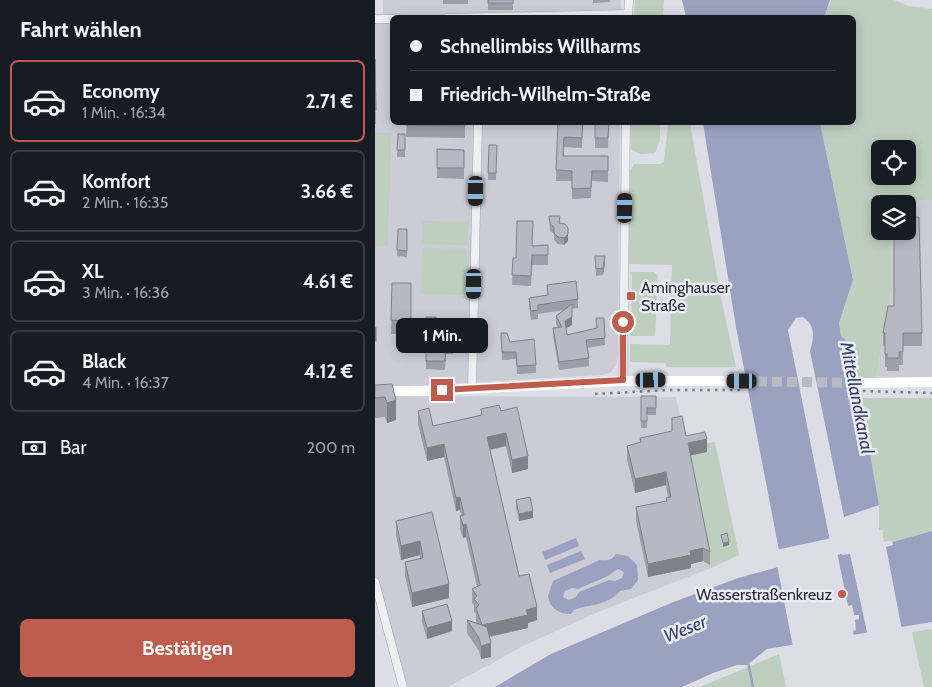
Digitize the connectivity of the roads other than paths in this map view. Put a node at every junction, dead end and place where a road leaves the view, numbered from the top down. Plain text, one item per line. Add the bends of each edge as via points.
1 (629, 0) edge
2 (628, 15) edge
3 (375, 19) edge
4 (390, 19) edge
5 (478, 125) edge
6 (626, 125) edge
7 (623, 380) junction
8 (742, 381) tunnel mouth
9 (932, 382) edge
10 (861, 383) tunnel mouth
11 (472, 388) junction
12 (378, 391) edge
13 (375, 582) edge
14 (403, 687) edge

1 - 2 street
3 - 4 street
5 - 11 street
6 - 7 street
7 - 8 street
7 - 11 street
9 - 10 street
11 - 12 street
13 - 14 street

